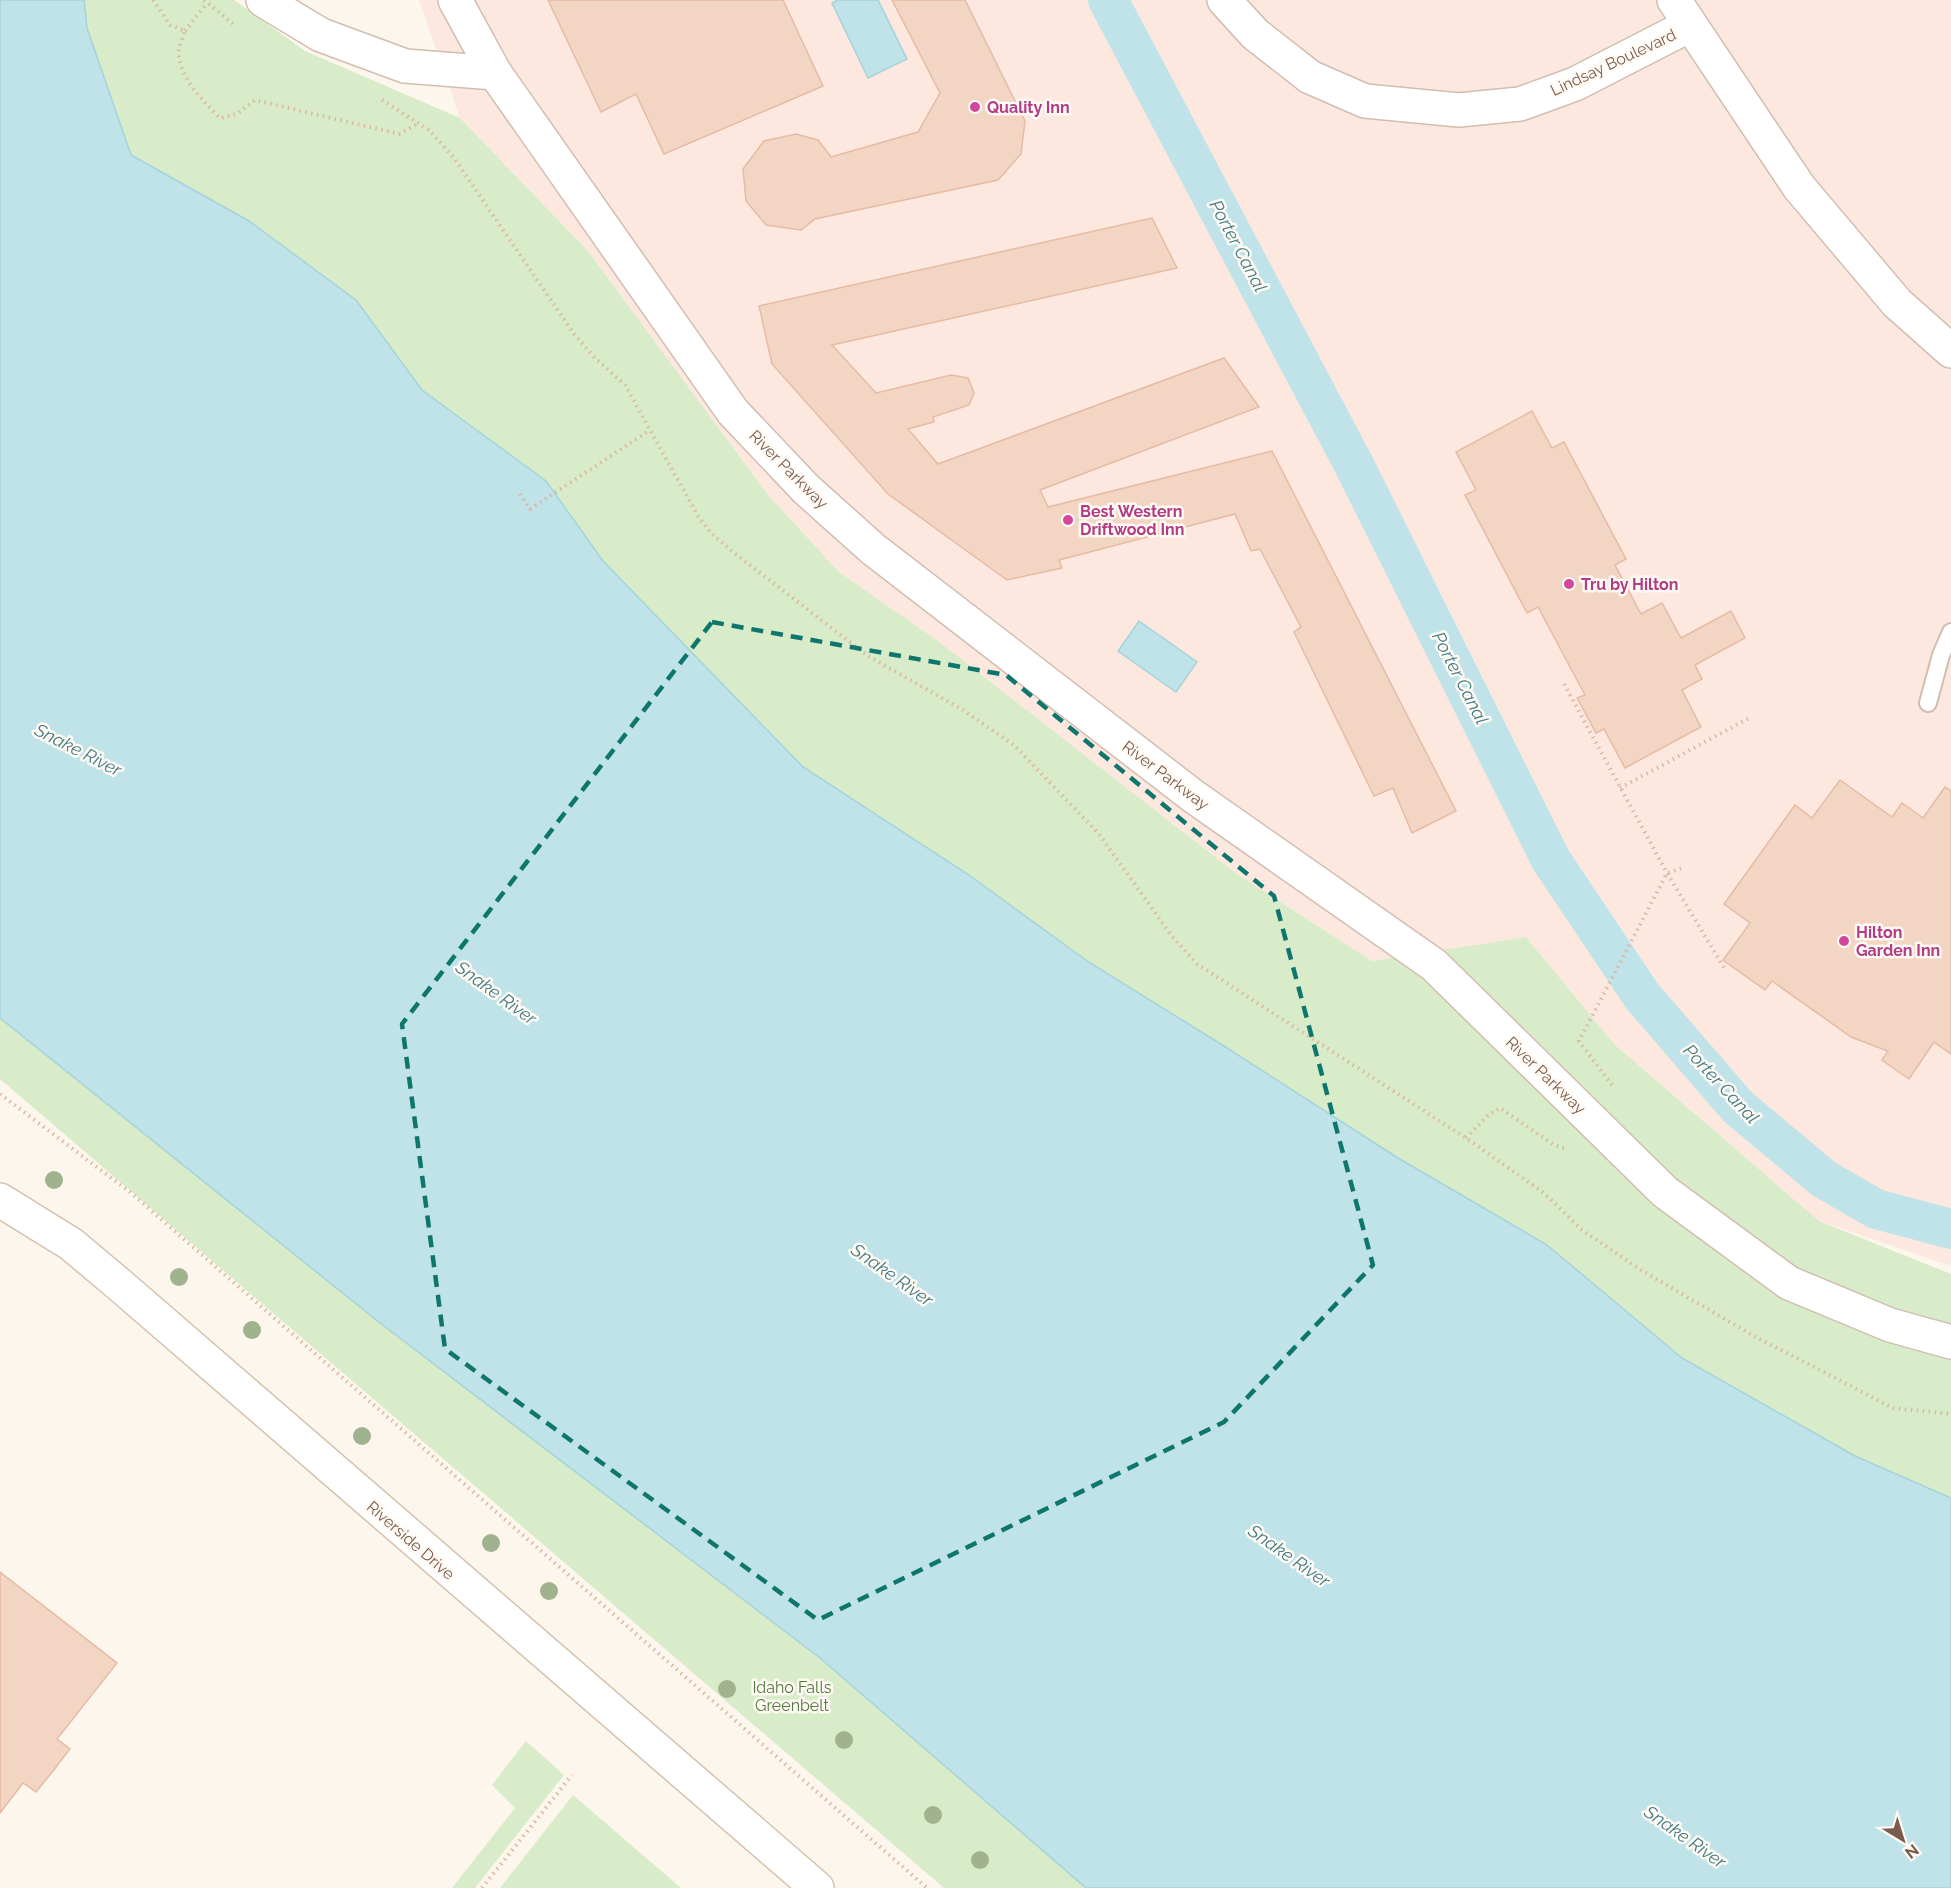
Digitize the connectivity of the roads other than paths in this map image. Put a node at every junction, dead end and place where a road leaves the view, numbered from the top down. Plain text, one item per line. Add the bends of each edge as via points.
1 (263, 0) edge
2 (455, 0) edge
3 (1224, 0) edge
4 (1682, 13) edge
5 (495, 73) junction
6 (1951, 351) edge
7 (1951, 632) edge
8 (1928, 703) dead end
9 (0, 1200) edge
10 (1951, 1342) edge
11 (817, 1888) edge

1 - 5 street via 321,35 405,66
2 - 5 street, River Parkway
3 - 4 street, Lindsay Boulevard via 1255,34 1310,77 1365,101 1459,110 1520,104 1575,84
4 - 6 street, Lindsay Boulevard via 1799,187 1897,303
5 - 10 street, River Parkway via 733,412 806,489 882,556 1193,796 1434,965 1665,1192 1789,1283 1890,1325
7 - 8 lane
9 - 11 street, Riverside Drive via 70,1244 122,1286

